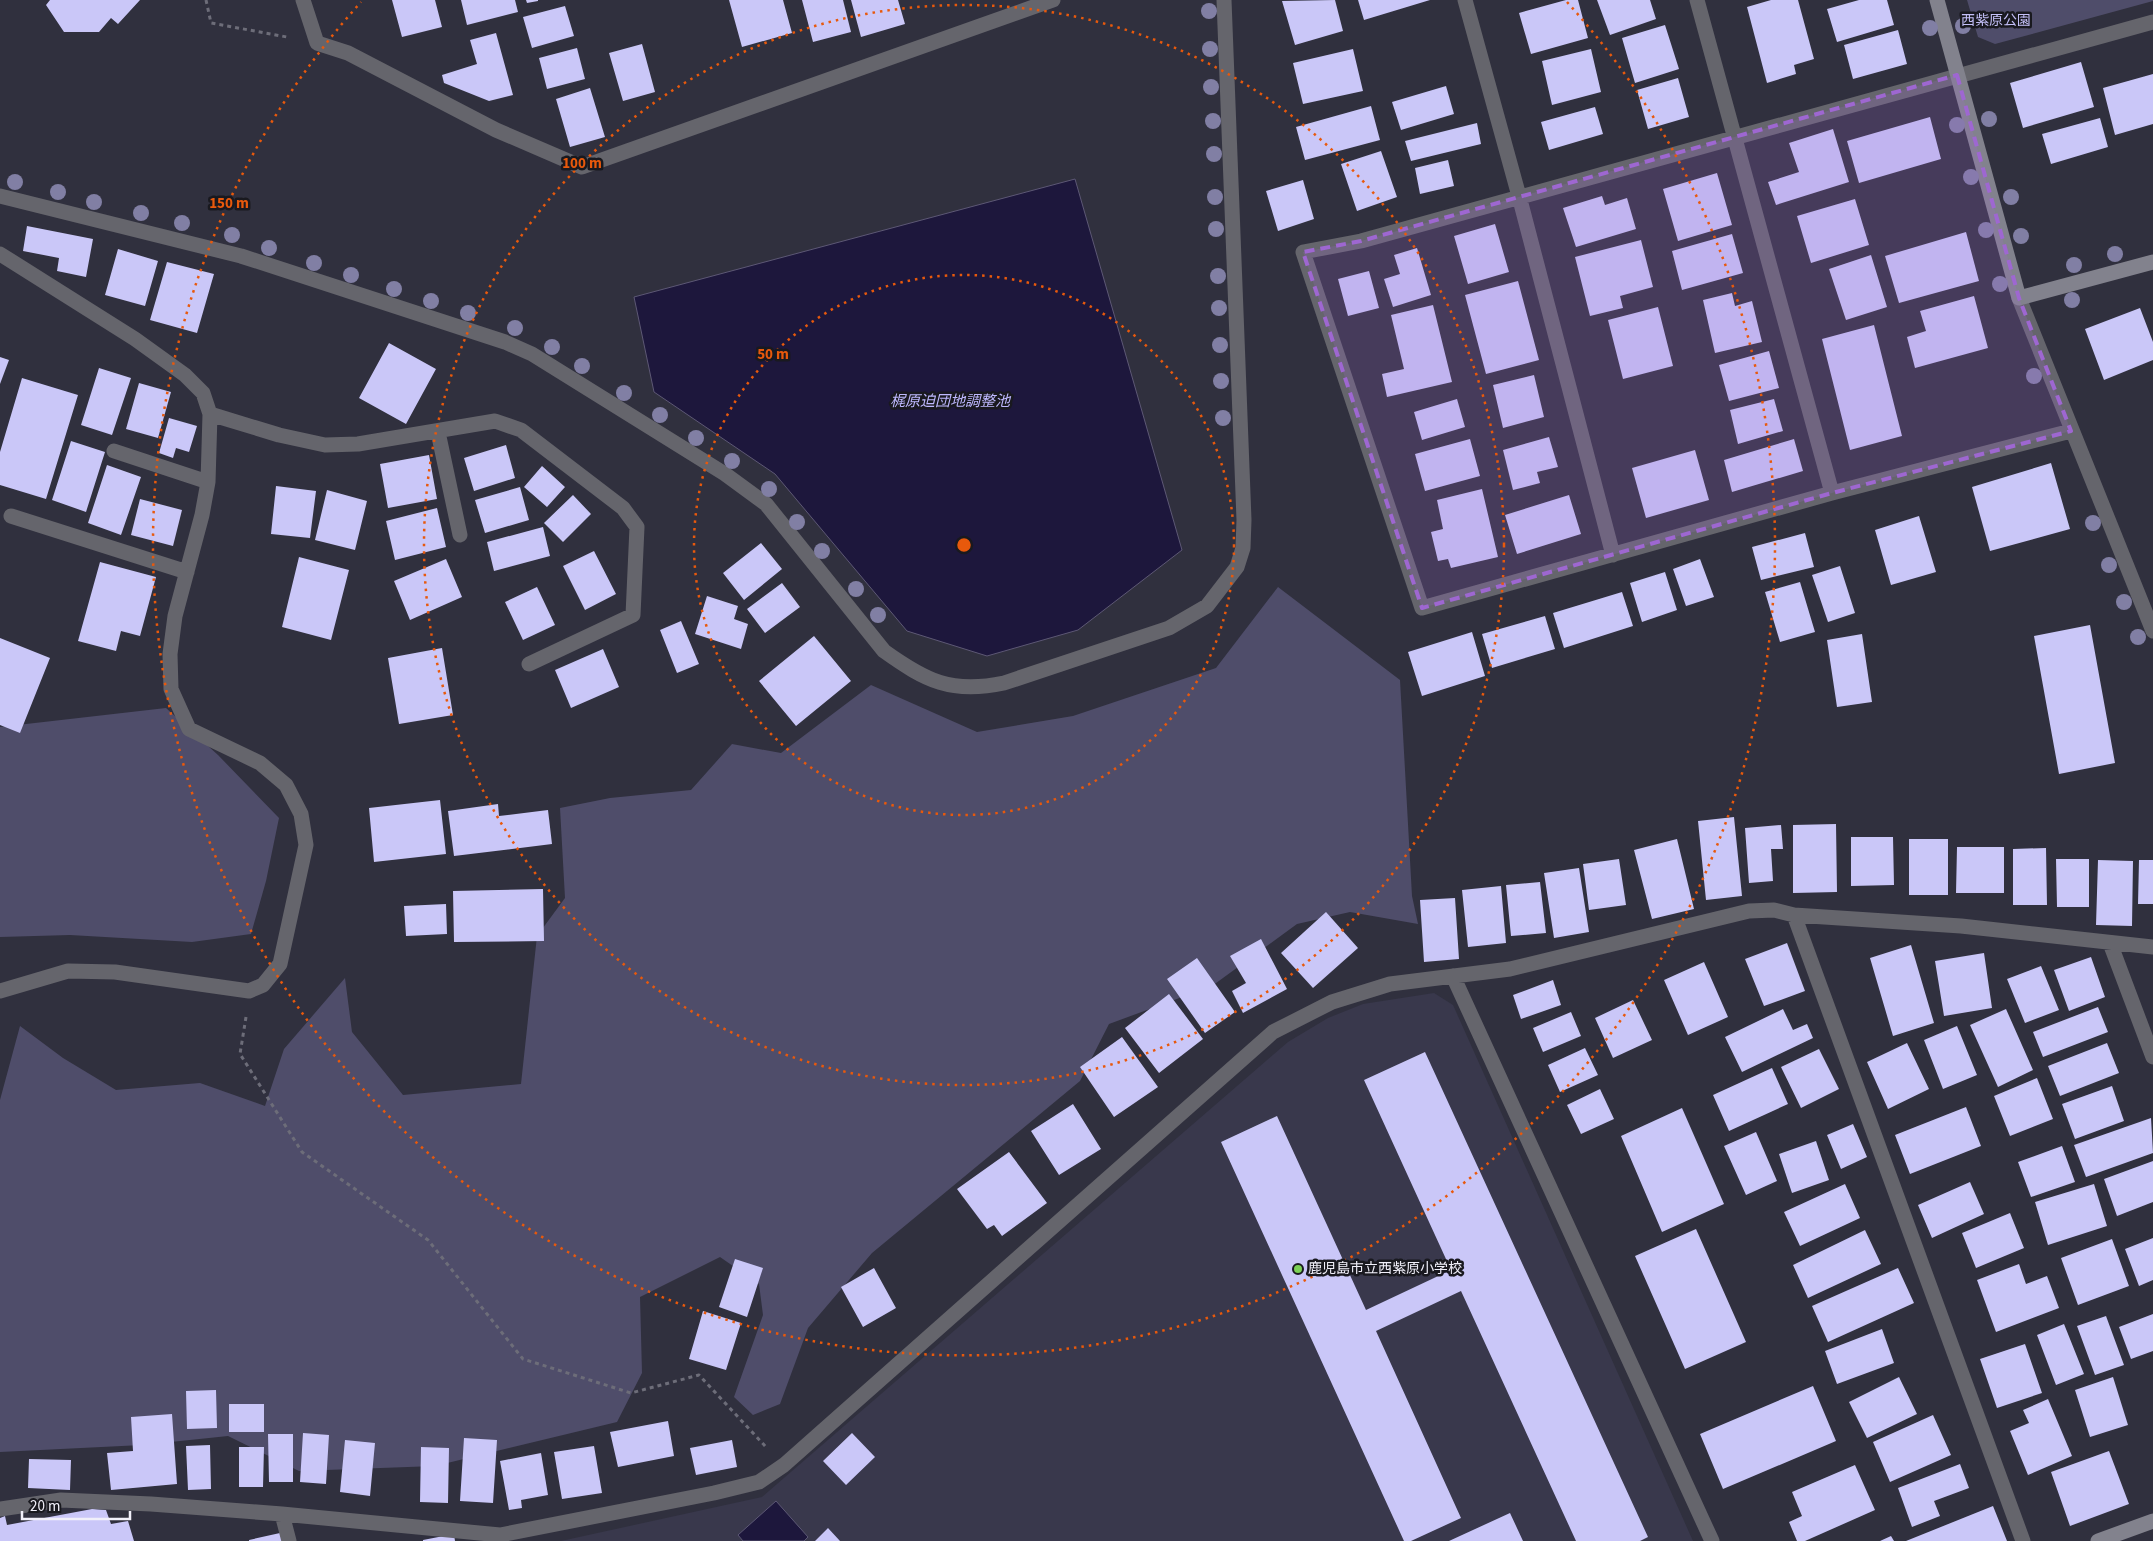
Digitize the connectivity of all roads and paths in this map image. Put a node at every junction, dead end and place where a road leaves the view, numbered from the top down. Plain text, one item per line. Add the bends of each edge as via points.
1 (206, 0) edge
2 (303, 0) edge
3 (1053, 0) edge
4 (1224, 0) edge
5 (1465, 0) edge
6 (1697, 0) edge
7 (1937, 0) edge
8 (2153, 22) edge
9 (317, 42) junction
10 (1957, 75) junction
11 (1734, 137) junction
12 (0, 196) edge
13 (1519, 196) junction
14 (0, 254) edge
15 (2153, 262) edge
16 (2019, 298) junction
17 (210, 414) junction
18 (2071, 431) junction
19 (438, 432) junction
20 (114, 451) dead end
21 (208, 482) junction
22 (1832, 493) junction
23 (11, 516) dead end
24 (460, 535) dead end
25 (1613, 555) junction
26 (187, 572) junction
27 (2153, 631) edge
28 (529, 664) dead end
29 (1794, 914) junction
30 (2110, 943) junction
31 (2153, 947) edge
32 (1453, 976) junction
33 (0, 991) edge
34 (249, 991) junction
35 (2153, 1057) edge
36 (784, 1465) junction
37 (1, 1507) edge
38 (282, 1514) junction
39 (2153, 1521) edge
40 (503, 1538) edge
41 (288, 1541) edge
42 (1712, 1541) edge
43 (2023, 1541) edge
44 (2098, 1541) edge

1 - 9 path via 211,23
2 - 9 street
3 - 9 street via 582,167 496,130 348,53
4 - 12 street via 1244,520 1243,548 1237,567 1207,606 1169,628 1004,683 979,688 958,688 934,680 908,668 884,651 766,504 725,474 532,354 505,342 241,256
5 - 13 street
6 - 11 street
7 - 10 street
8 - 10 street
10 - 11 street
10 - 16 street
11 - 13 street
11 - 22 street
13 - 25 street
13 - 25 street via 1361,241 1303,252 1422,608
14 - 17 street via 185,374 203,393
15 - 16 street
16 - 18 street
17 - 19 street via 326,445 358,444
17 - 21 street
18 - 22 street
18 - 27 street
19 - 24 street
19 - 28 street via 496,422 521,430 623,508 637,527 633,614
20 - 21 street
21 - 26 street
22 - 25 street
23 - 26 street
26 - 34 street via 170,654 171,689 188,729 260,763 286,785 301,814 306,845 280,964 263,985
29 - 30 street via 1961,926
29 - 32 street via 1774,910 1749,911 1510,969
29 - 43 street
30 - 31 street
30 - 35 street
32 - 36 street via 1390,984 1332,1002 1273,1032
32 - 42 street
33 - 34 street via 68,971 115,972
34 - 36 path via 240,1054 302,1152 428,1240 522,1360 631,1393 699,1376
36 - 40 street via 759,1482
37 - 38 street via 61,1500
38 - 40 street
38 - 41 street
39 - 44 street

